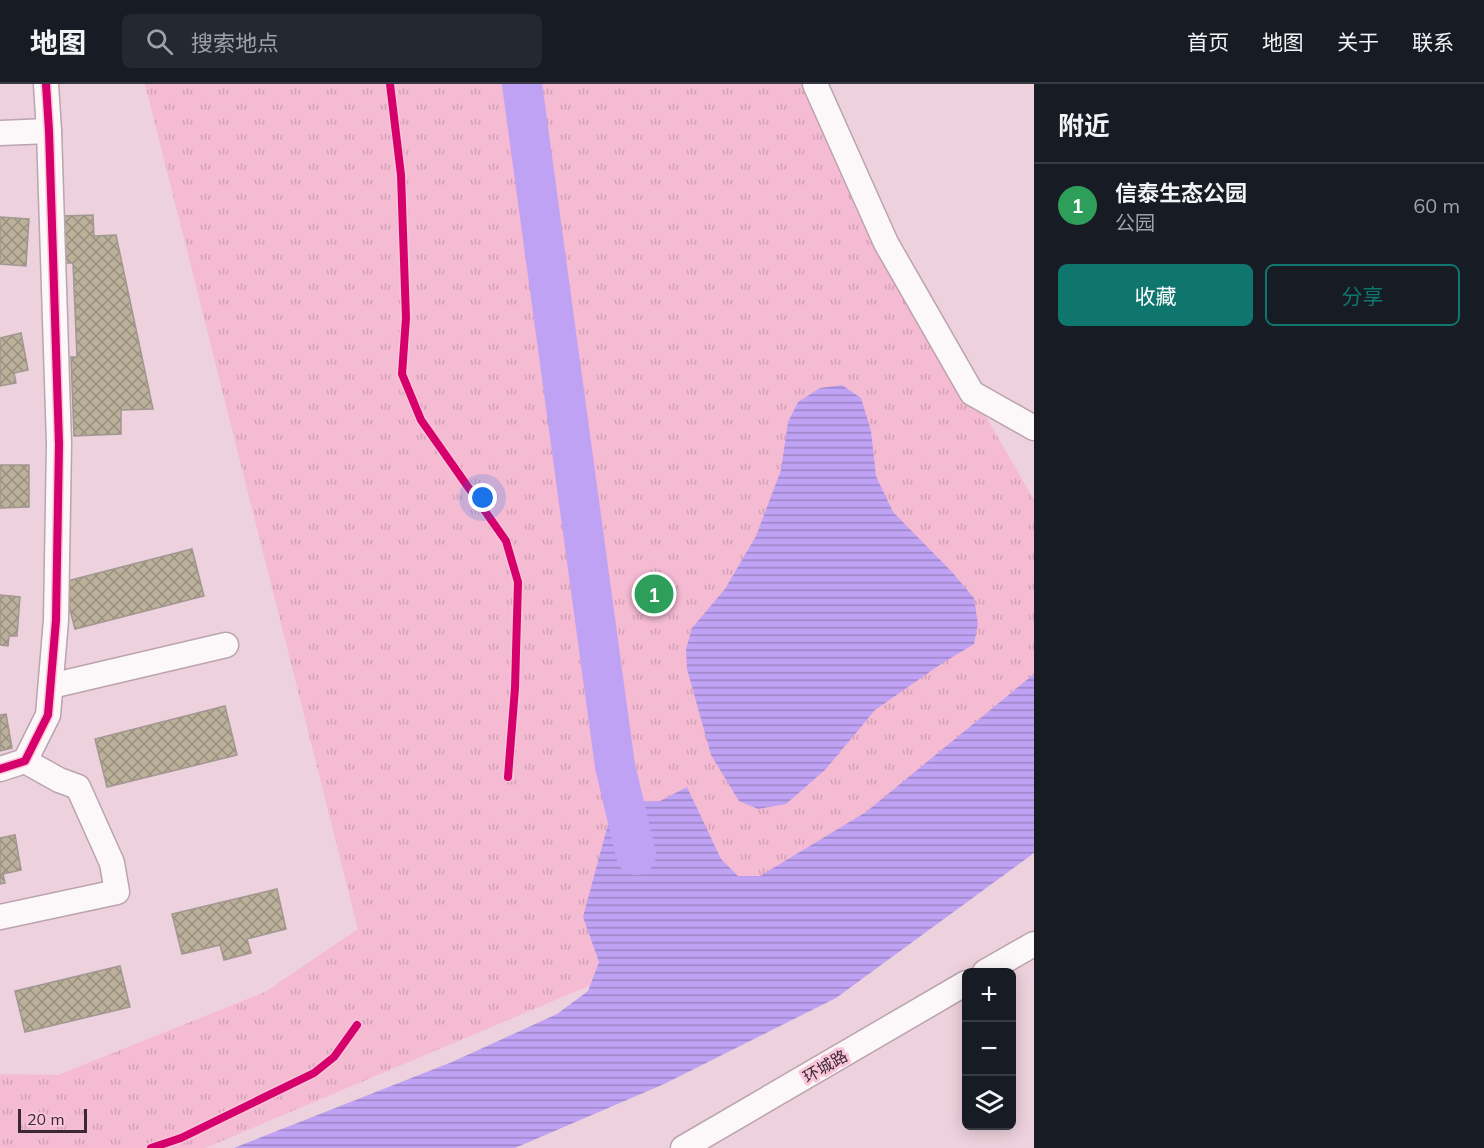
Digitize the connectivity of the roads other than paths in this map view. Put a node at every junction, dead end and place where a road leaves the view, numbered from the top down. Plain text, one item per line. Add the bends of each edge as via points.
1 (46, 84) edge
2 (815, 84) edge
3 (49, 131) junction
4 (0, 133) edge
5 (1034, 428) edge
6 (226, 645) dead end
7 (51, 686) junction
8 (25, 761) junction
9 (0, 769) edge
10 (0, 917) edge
11 (1034, 944) edge
12 (993, 968) edge
13 (962, 986) edge
14 (683, 1148) edge

1 - 3 street
2 - 5 street via 886,243 972,393
3 - 4 street
3 - 7 street via 59,444
6 - 7 street
7 - 8 street via 48,715
8 - 9 street
8 - 10 street via 78,788 112,863 117,892
11 - 12 street
13 - 14 street, 环城路

